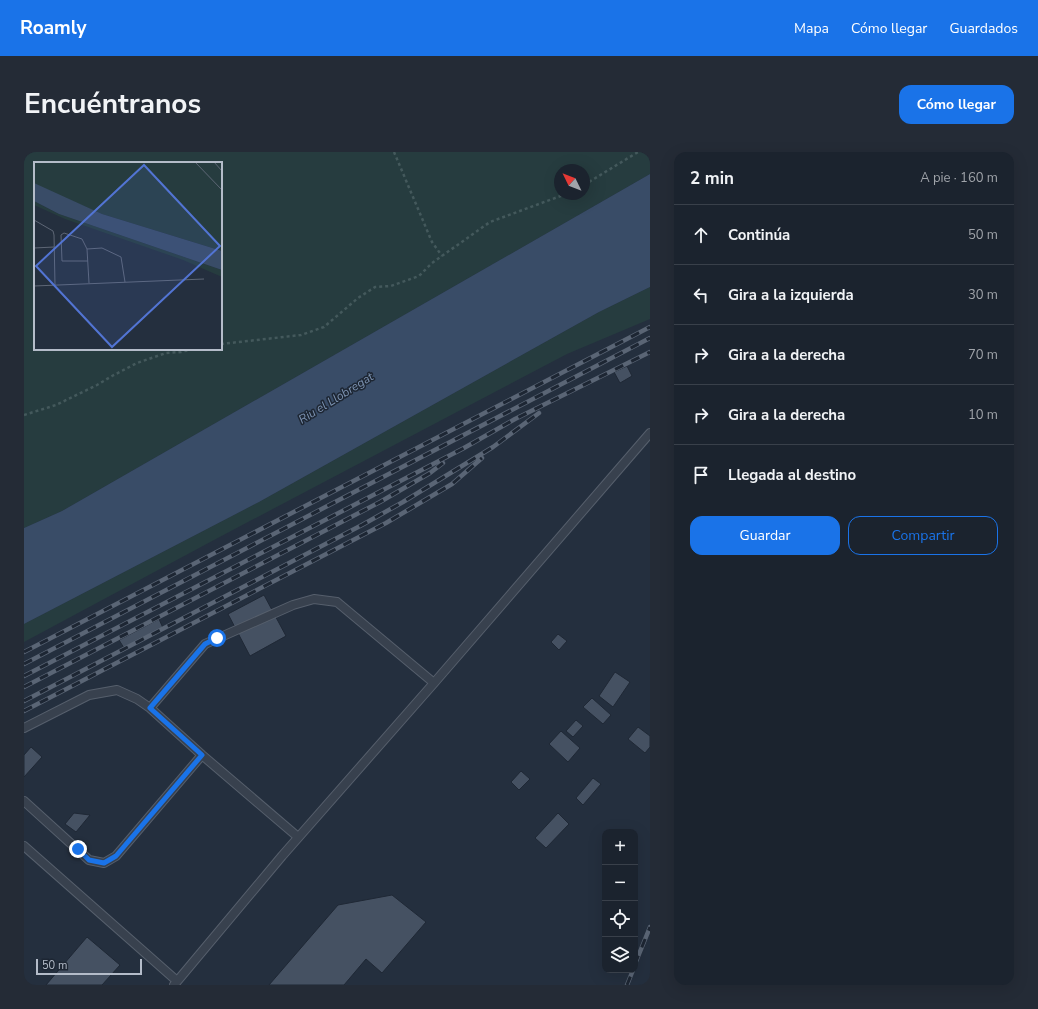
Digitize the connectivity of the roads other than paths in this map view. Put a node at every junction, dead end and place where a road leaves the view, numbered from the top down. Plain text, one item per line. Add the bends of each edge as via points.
1 (650, 432) edge
2 (434, 683) junction
3 (150, 708) junction
4 (24, 728) edge
5 (202, 755) junction
6 (24, 801) edge
7 (298, 837) junction
8 (24, 846) edge
9 (176, 983) edge

1 - 2 lane
2 - 3 lane via 337,602 314,599 294,605 205,644
2 - 7 lane
3 - 4 lane via 117,690 96,693
3 - 5 lane
5 - 6 lane via 116,856 104,863 89,860
5 - 7 lane
7 - 9 lane
8 - 9 lane

